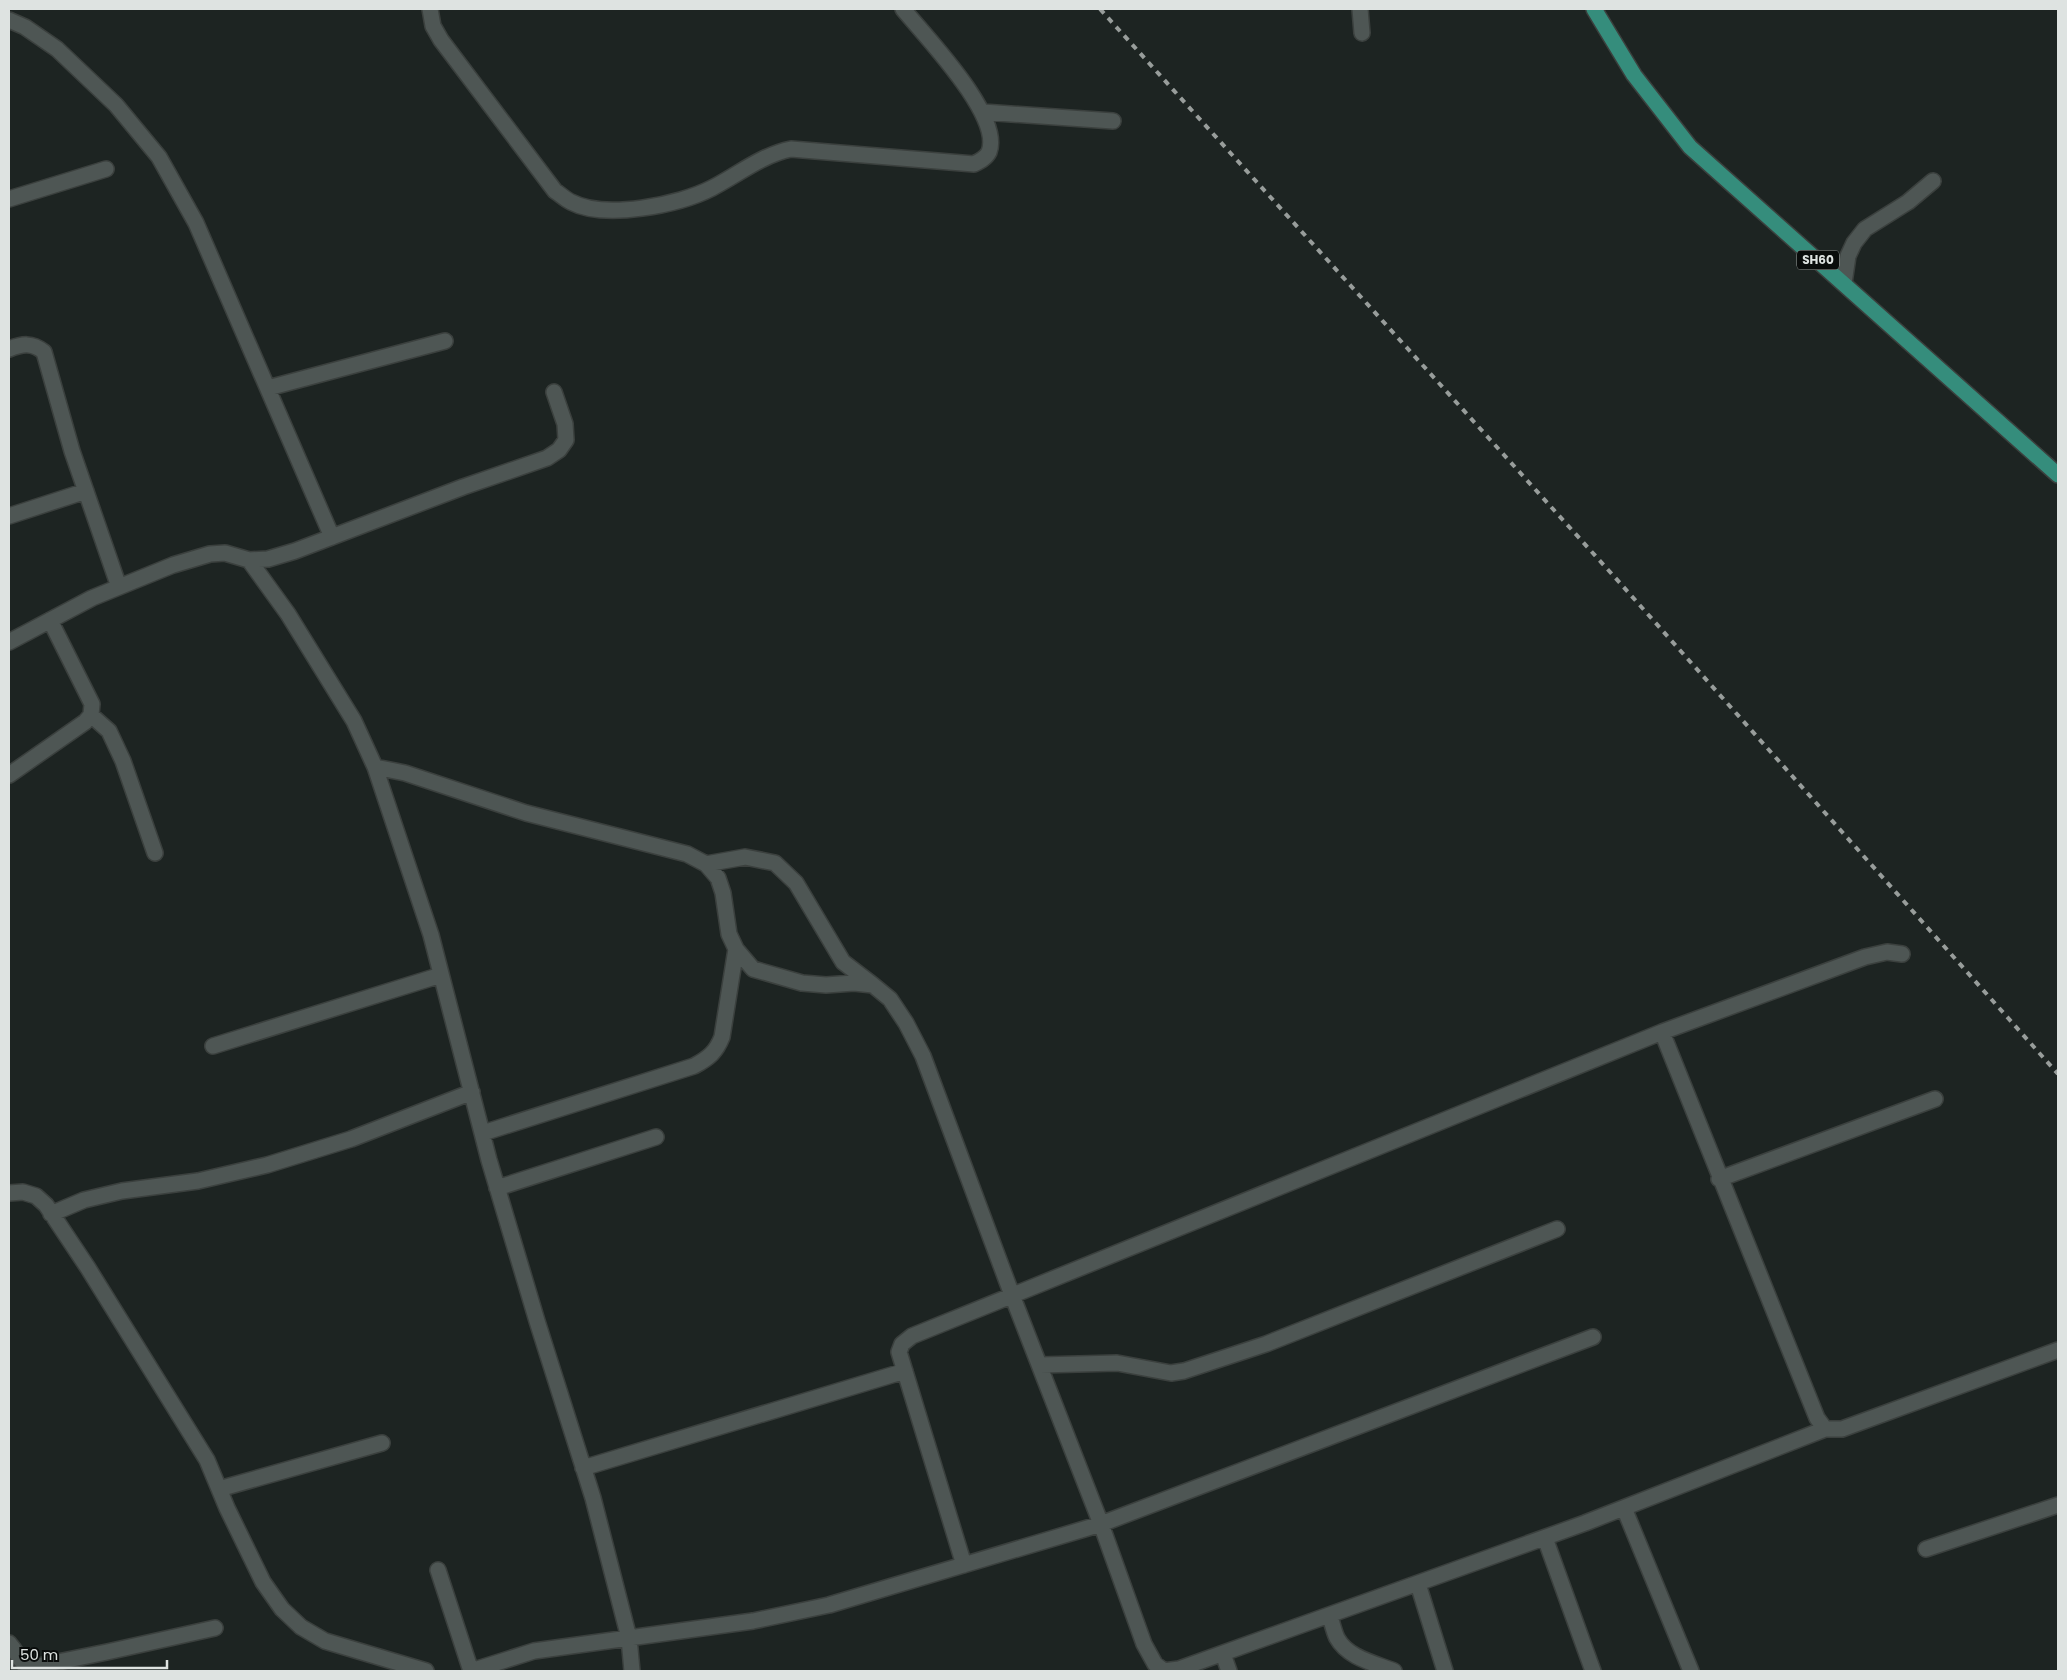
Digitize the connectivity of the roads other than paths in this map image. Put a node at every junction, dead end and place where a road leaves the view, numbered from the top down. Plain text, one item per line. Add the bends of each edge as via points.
1 (430, 9) edge
2 (903, 9) edge
3 (1360, 9) edge
4 (1594, 9) edge
5 (9, 20) edge
6 (1362, 33) dead end
7 (983, 112) junction
8 (1114, 120) dead end
9 (106, 169) dead end
10 (1933, 181) dead end
11 (9, 198) edge
12 (1844, 284) junction
13 (445, 341) dead end
14 (9, 349) edge
15 (268, 388) junction
16 (554, 392) dead end
17 (2058, 475) edge
18 (86, 491) junction
19 (9, 516) edge
20 (332, 537) junction
21 (249, 560) junction
22 (119, 587) junction
23 (50, 620) junction
24 (9, 642) edge
25 (91, 715) junction
26 (375, 767) junction
27 (9, 775) edge
28 (155, 853) dead end
29 (706, 864) junction
30 (736, 949) junction
31 (1902, 954) dead end
32 (441, 975) junction
33 (873, 985) junction
34 (1662, 1032) junction
35 (214, 1046) dead end
36 (472, 1092) junction
37 (1935, 1099) dead end
38 (483, 1133) junction
39 (656, 1137) dead end
40 (1719, 1179) junction
41 (497, 1188) junction
42 (9, 1193) edge
43 (51, 1214) junction
44 (1557, 1228) dead end
45 (1012, 1295) junction
46 (1594, 1337) dead end
47 (2058, 1350) edge
48 (1040, 1365) junction
49 (905, 1371) junction
50 (1825, 1430) junction
51 (382, 1443) dead end
52 (583, 1468) junction
53 (219, 1489) junction
54 (2058, 1505) edge
55 (1624, 1508) junction
56 (1101, 1524) junction
57 (1545, 1538) junction
58 (1926, 1549) dead end
59 (964, 1565) junction
60 (438, 1570) dead end
61 (1418, 1584) junction
62 (1330, 1616) junction
63 (215, 1628) dead end
64 (629, 1638) junction
65 (9, 1643) edge
66 (1223, 1654) junction
67 (426, 1671) edge
68 (471, 1671) edge
69 (632, 1671) edge
70 (1229, 1671) edge
71 (1394, 1671) edge
72 (1445, 1671) edge
73 (1593, 1671) edge
74 (1691, 1671) edge

1 - 7 street via 433,26 441,40 555,191 572,203 596,209 631,210 682,201 712,188 774,152 791,149 974,164 990,151
2 - 7 street via 972,93
3 - 6 street
4 - 12 main road, SH60 via 1634,75 1690,147
5 - 15 street via 56,49 116,105 159,157 196,223
7 - 8 street
9 - 11 street
10 - 12 street via 1908,202 1865,229 1848,256
12 - 17 main road, SH60
13 - 15 street
14 - 18 street via 23,344 37,346 44,352
15 - 20 street
16 - 20 street via 565,424 566,440 559,450 546,458
18 - 19 street
18 - 22 street
20 - 21 street via 268,559
21 - 22 street via 226,553 210,554
21 - 26 street via 288,614 354,721
22 - 23 street
23 - 24 street
23 - 25 street via 92,704
25 - 27 street
25 - 28 street via 110,731
26 - 29 street via 405,773 526,813 687,854
26 - 32 street via 431,935
29 - 30 street via 718,878 729,934
29 - 33 street via 745,857 775,863 796,883 843,962
30 - 33 street via 753,969 769,975 818,985
30 - 38 street via 722,1037 706,1060
31 - 34 street via 1887,952 1865,957
32 - 35 street
32 - 36 street
33 - 45 street via 890,999 923,1056
34 - 40 street
34 - 45 street
36 - 38 street
36 - 43 street via 351,1139 267,1165 198,1180 122,1191 84,1200
37 - 40 street
38 - 41 street
39 - 41 street
40 - 50 street via 1817,1418
41 - 52 street
42 - 43 street via 23,1192 36,1196
43 - 53 street via 185,1422
44 - 48 street via 1266,1344 1184,1371 1171,1373 1117,1363
45 - 48 street
45 - 49 street via 912,1336 902,1344 899,1352
46 - 56 street
47 - 50 street via 1842,1429
48 - 56 street
49 - 52 street
49 - 59 street
50 - 55 street
51 - 53 street
52 - 64 street
53 - 67 street via 263,1582 282,1609 301,1627 325,1641
54 - 58 street
55 - 57 street
55 - 74 street
56 - 59 street
56 - 66 street via 1144,1644 1155,1664 1164,1671 1179,1669
57 - 61 street
57 - 73 street
59 - 64 street via 829,1605 753,1621
60 - 68 street
61 - 62 street
61 - 72 street
62 - 66 street
62 - 71 street via 1337,1638 1347,1650
63 - 65 street via 38,1666 27,1666
64 - 68 street via 534,1651
64 - 69 street
66 - 70 street

